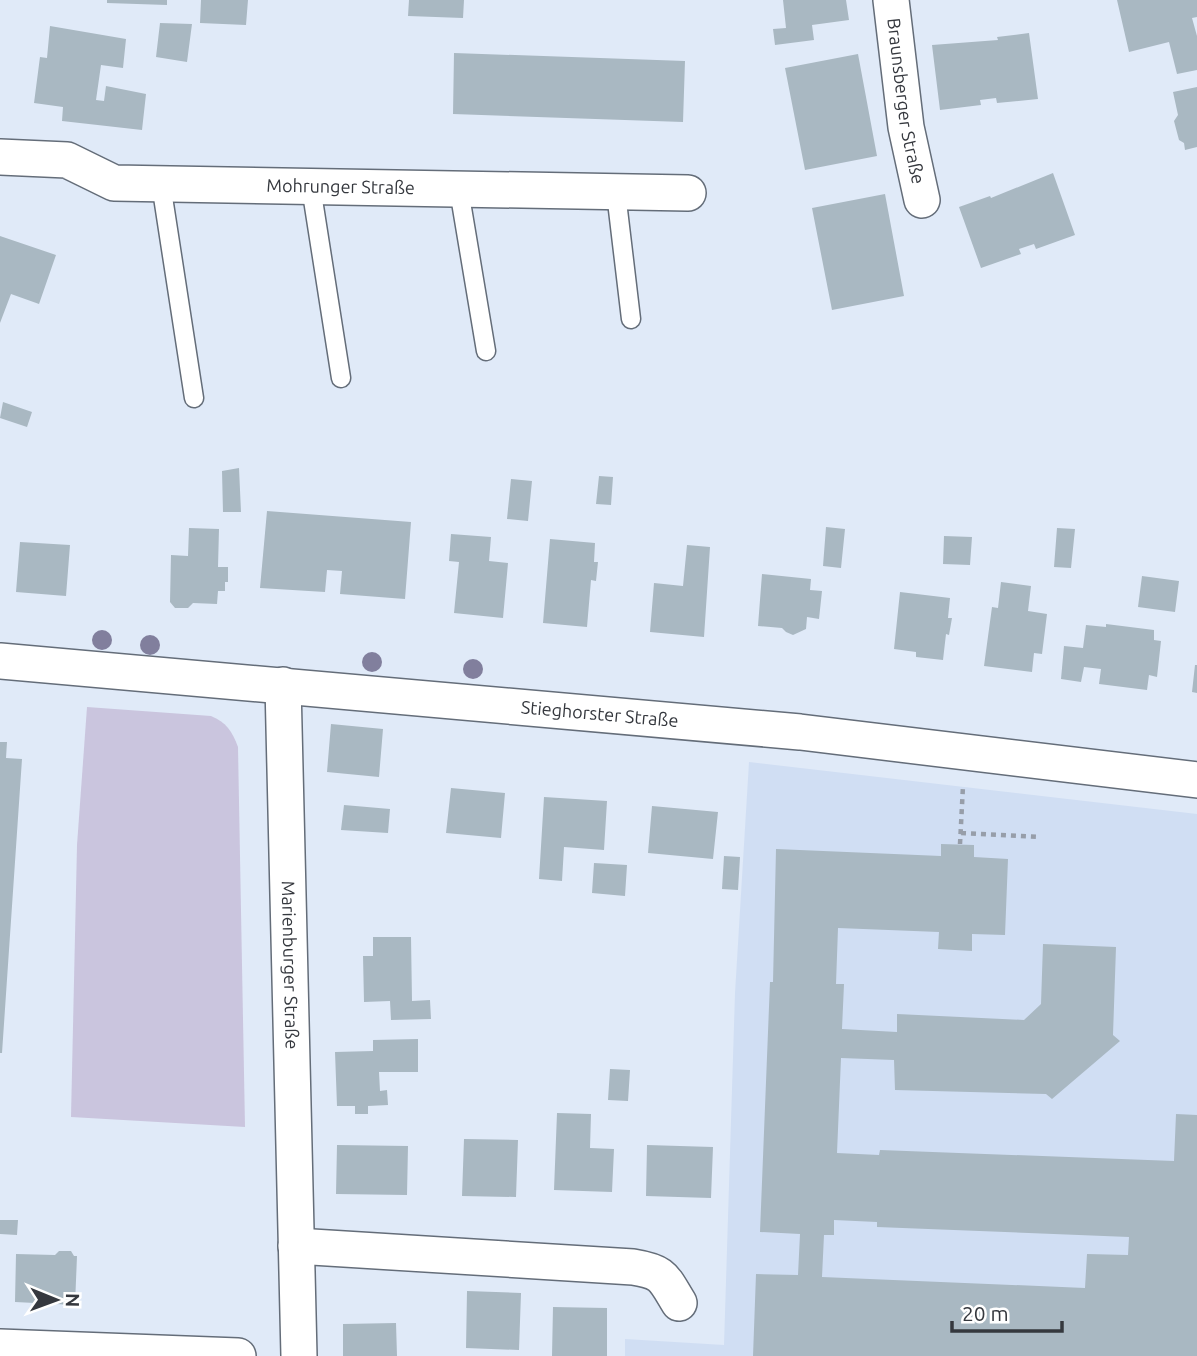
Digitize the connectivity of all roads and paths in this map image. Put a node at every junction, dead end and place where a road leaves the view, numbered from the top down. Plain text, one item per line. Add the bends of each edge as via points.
1 (891, 0) edge
2 (0, 157) edge
3 (161, 184) junction
4 (311, 187) junction
5 (459, 190) junction
6 (616, 193) junction
7 (688, 193) dead end
8 (922, 200) dead end
9 (631, 319) dead end
10 (486, 351) dead end
11 (341, 377) dead end
12 (194, 398) dead end
13 (0, 662) edge
14 (283, 685) junction
15 (964, 752) junction
16 (1197, 780) edge
17 (961, 833) junction
18 (1039, 837) dead end
19 (960, 844) dead end
20 (296, 1246) junction
21 (679, 1303) dead end
22 (0, 1347) edge
23 (239, 1356) edge
24 (299, 1356) edge

1 - 8 street, Braunsberger Straße via 906,128
2 - 3 street, Mohrunger Straße via 67,160 114,183
3 - 4 street, Mohrunger Straße
3 - 12 lane
4 - 5 street, Mohrunger Straße
4 - 11 lane
5 - 6 street, Mohrunger Straße
5 - 10 lane
6 - 7 street, Mohrunger Straße
6 - 9 lane
13 - 14 street, Stieghorster Straße
14 - 15 street, Stieghorster Straße via 800,732
14 - 20 street, Marienburger Straße
15 - 16 street, Stieghorster Straße
15 - 17 path
17 - 18 path
17 - 19 path
20 - 21 street via 633,1267 663,1276
20 - 24 street, Marienburger Straße
22 - 23 street

